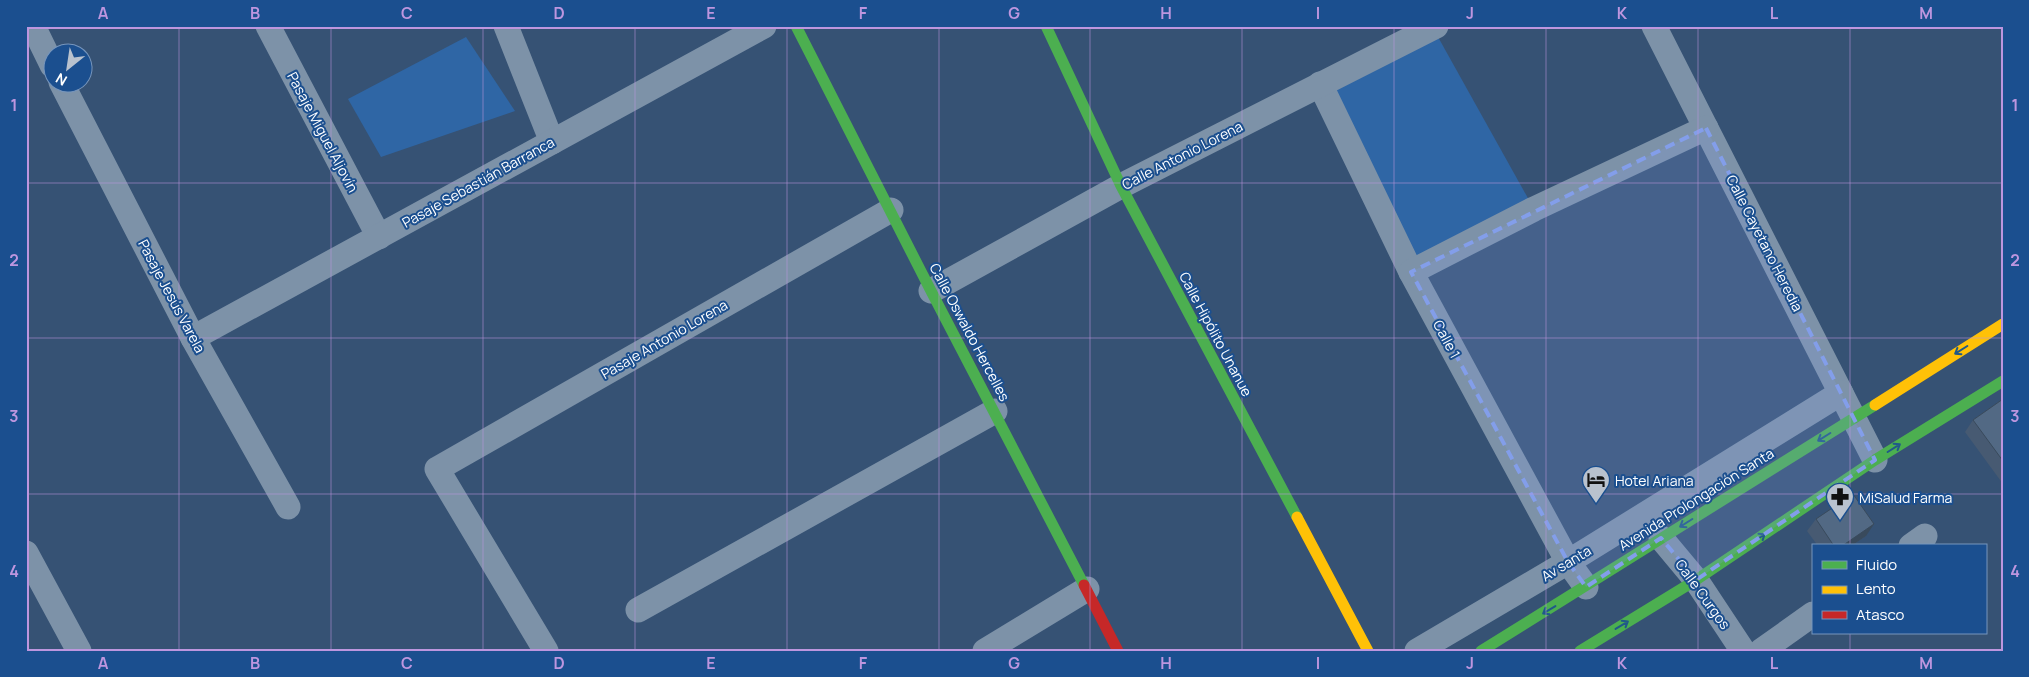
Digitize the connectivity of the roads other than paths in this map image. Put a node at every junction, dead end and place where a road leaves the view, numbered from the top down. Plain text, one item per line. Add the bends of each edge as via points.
1 (33, 26) edge
2 (268, 26) edge
3 (506, 26) edge
4 (764, 26) edge
5 (796, 26) edge
6 (1046, 26) edge
7 (1436, 26) edge
8 (1654, 26) edge
9 (42, 44) edge
10 (1320, 84) junction
11 (67, 92) edge
12 (1706, 128) junction
13 (552, 142) junction
14 (1121, 186) junction
15 (891, 210) junction
16 (378, 237) junction
17 (1411, 272) junction
18 (931, 291) junction
19 (2003, 324) edge
20 (193, 338) junction
21 (2003, 381) edge
22 (1841, 393) junction
23 (995, 411) junction
24 (1854, 418) junction
25 (1875, 460) junction
26 (288, 507) dead end
27 (1661, 538) junction
28 (26, 553) edge
29 (1568, 562) junction
30 (1696, 580) junction
31 (1586, 587) junction
32 (1087, 589) junction
33 (638, 610) dead end
34 (1812, 615) edge
35 (79, 651) edge
36 (546, 651) edge
37 (985, 651) edge
38 (1118, 651) edge
39 (1368, 651) edge
40 (1417, 651) edge
41 (1481, 651) edge
42 (1580, 651) edge
43 (1743, 651) edge
44 (1761, 651) edge

1 - 9 street
2 - 16 street, Pasaje Miguel Aljovín
3 - 13 street
4 - 13 street, Pasaje Sebastián Barranca
5 - 15 street, Calle Oswaldo Hercelles
6 - 14 street, Calle Hipólito Unanue
7 - 10 street, Calle Antonio Lorena
8 - 12 street, Calle Cayetano Heredia
10 - 14 street, Calle Antonio Lorena
10 - 17 street, Calle 1
11 - 20 street, Pasaje Jesús Varela
12 - 17 street via 1534,209
12 - 22 street, Calle Cayetano Heredia
13 - 16 street, Pasaje Sebastián Barranca
14 - 18 street, Calle Antonio Lorena
14 - 39 street, Calle Hipólito Unanue
15 - 18 street, Calle Oswaldo Hercelles
15 - 36 street, Pasaje Antonio Lorena via 437,469
16 - 20 street, Pasaje Sebastián Barranca
17 - 29 street, Calle 1
18 - 23 street, Calle Oswaldo Hercelles
19 -> 24 street, Avenida Prolongación Santa
20 - 26 street, Pasaje Jesús Varela
25 -> 21 street
22 - 24 street, Calle Cayetano Heredia
22 - 29 street, Av santa
23 - 32 street, Calle Oswaldo Hercelles
23 - 33 street
24 - 25 street, Calle Cayetano Heredia
24 -> 27 street, Avenida Prolongación Santa
30 -> 25 street
27 - 30 street, Calle Curgos
27 - 31 street, Avenida Prolongación Santa
28 - 35 street
29 - 31 street, Calle 1
29 - 40 street, Av santa
42 -> 30 street
30 - 43 street, Calle Curgos
31 -> 41 street, Avenida Prolongación Santa
32 - 37 street
32 - 38 street, Calle Oswaldo Hercelles
34 - 44 street

